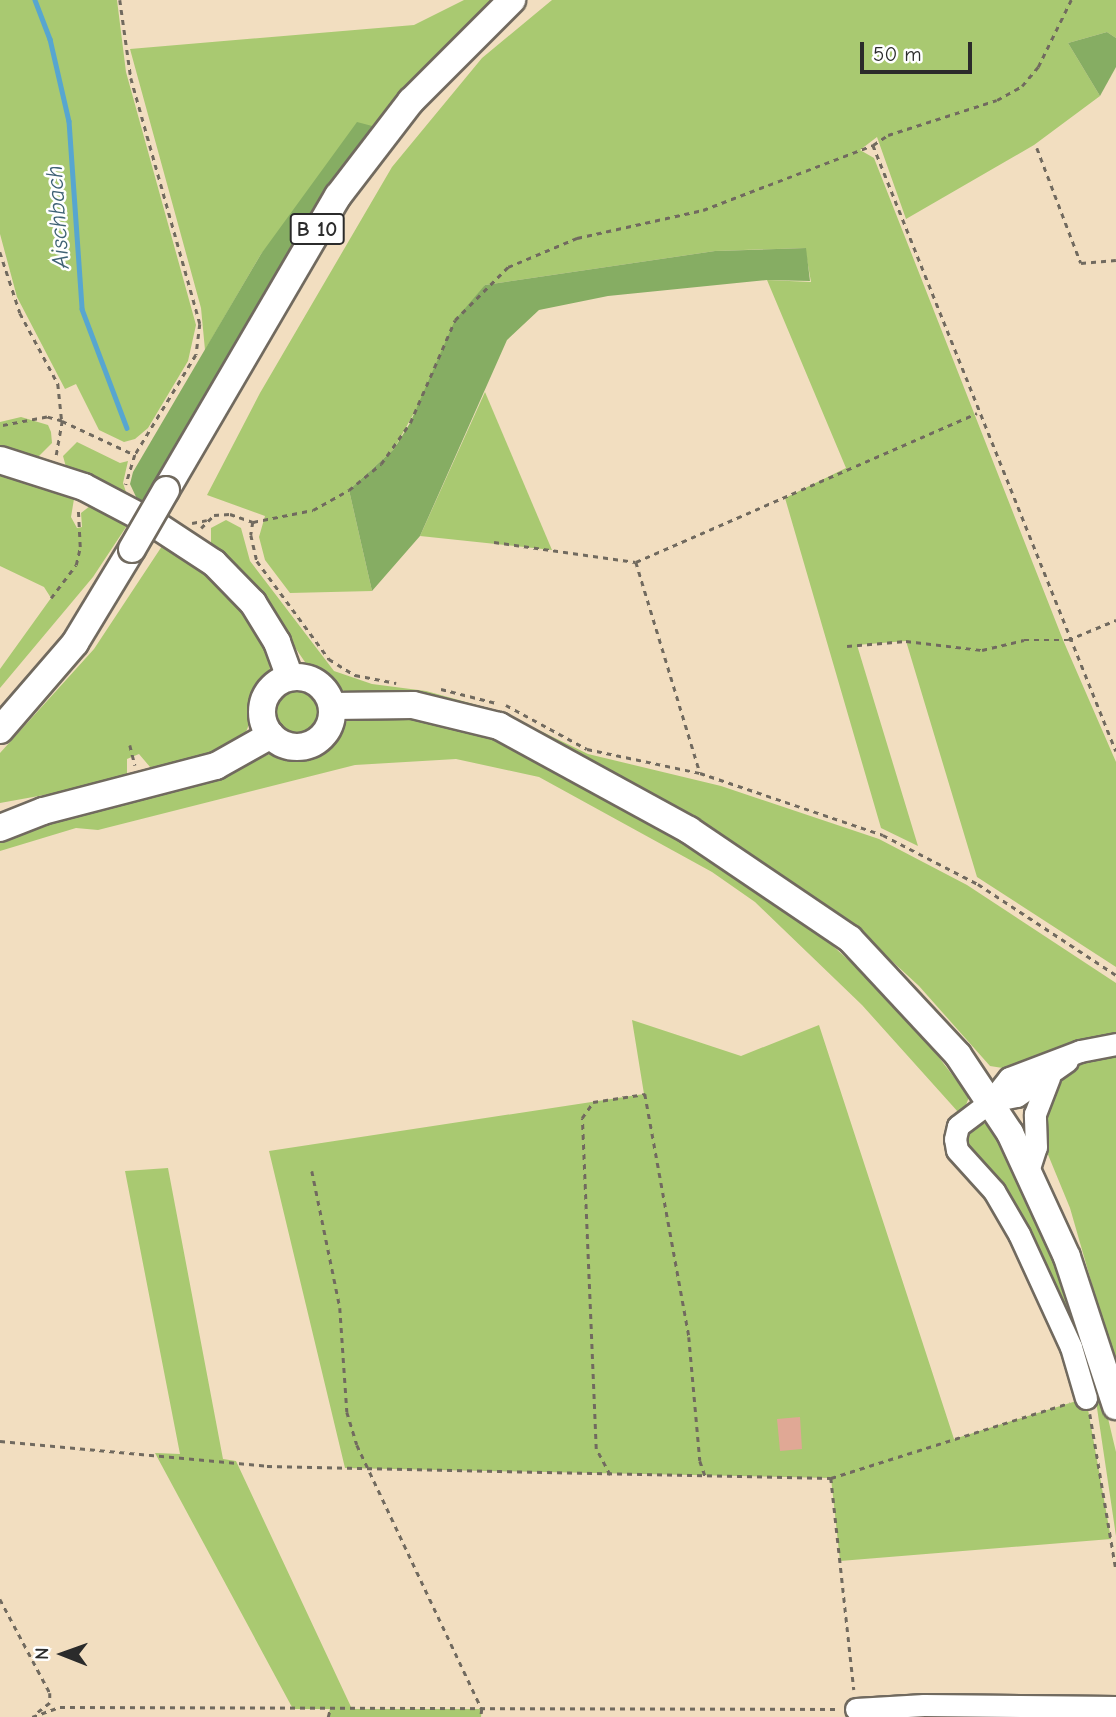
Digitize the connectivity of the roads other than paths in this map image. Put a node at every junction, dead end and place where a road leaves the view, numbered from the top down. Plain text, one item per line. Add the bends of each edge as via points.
1 (512, 0) edge
2 (0, 460) edge
3 (108, 588) junction
4 (290, 677) junction
5 (332, 706) junction
6 (0, 714) edge
7 (0, 730) edge
8 (271, 735) junction
9 (0, 810) edge
10 (43, 811) junction
11 (0, 828) edge
12 (1116, 1044) edge
13 (1080, 1051) junction
14 (1050, 1076) junction
15 (991, 1101) junction
16 (1029, 1168) junction
17 (1086, 1398) road end
18 (1116, 1406) edge
19 (1116, 1707) edge
20 (856, 1709) road end

1 - 3 main road, B 10, bridge via 411,101 338,196
2 - 4 main road via 50,474 104,497 214,563 253,603 277,642
3 - 6 main road, B 10
3 - 7 main road, B 10 via 75,643
4 - 5 main road via 317,682
4 - 8 main road via 275,684 265,697 262,713
5 - 8 main road via 327,732 313,744 286,746
5 - 15 main road via 413,705 499,726 699,836 850,939 924,1014
8 - 10 main road via 216,766
9 - 10 main road
10 - 11 main road
12 - 13 street
13 - 14 street
13 - 15 street via 1009,1078
14 - 15 street via 1017,1096
14 - 16 street via 1035,1114 1036,1147
15 - 16 main road
15 - 17 street via 958,1126 957,1150 994,1191 1019,1234 1071,1348
16 - 18 main road via 1072,1268
19 - 20 street

